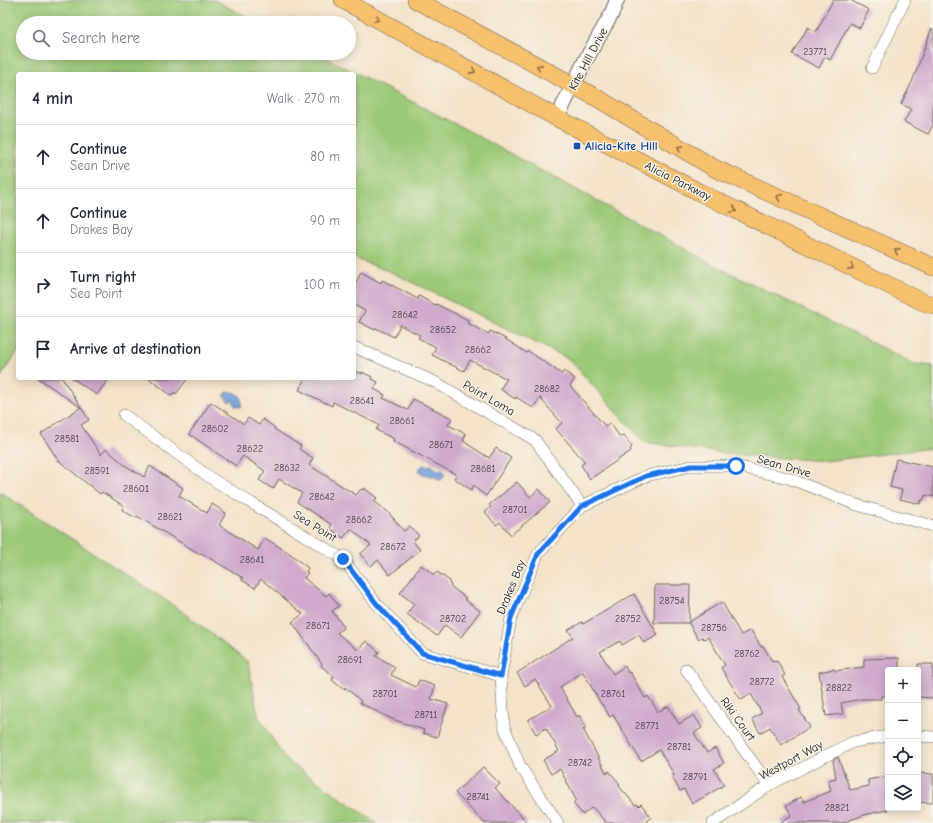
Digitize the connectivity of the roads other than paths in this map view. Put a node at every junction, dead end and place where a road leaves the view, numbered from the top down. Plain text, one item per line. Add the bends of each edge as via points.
1 (343, 0) edge
2 (416, 0) edge
3 (617, 0) edge
4 (905, 0) edge
5 (872, 68) dead end
6 (574, 85) junction
7 (558, 118) junction
8 (933, 267) edge
9 (933, 305) edge
10 (356, 348) edge
11 (124, 415) dead end
12 (582, 506) junction
13 (933, 526) edge
14 (686, 669) dead end
15 (501, 676) junction
16 (921, 736) edge
17 (885, 737) edge
18 (933, 737) edge
19 (770, 784) junction
20 (558, 823) edge
21 (713, 823) edge

1 -> 7 main road, Alicia Parkway
6 -> 2 main road
3 - 6 street, Kite Hill Drive
4 - 5 street
6 - 7 street, Kite Hill Drive
8 -> 6 main road via 714,168
7 -> 9 main road, Alicia Parkway via 699,192
10 - 12 street, Point Loma via 435,382 535,440
11 - 15 street, Sea Point via 212,479 343,559 376,603 422,653
12 - 13 street, Sean Drive via 646,476 691,466 736,466 788,478 857,505
12 - 15 street, Drakes Bay via 538,554 511,618
14 - 19 street, Riki Court
15 - 20 street, Drakes Bay via 504,726 520,766
16 - 18 street
17 - 19 street, Westport Way via 853,742
19 - 21 street, Westport Way

